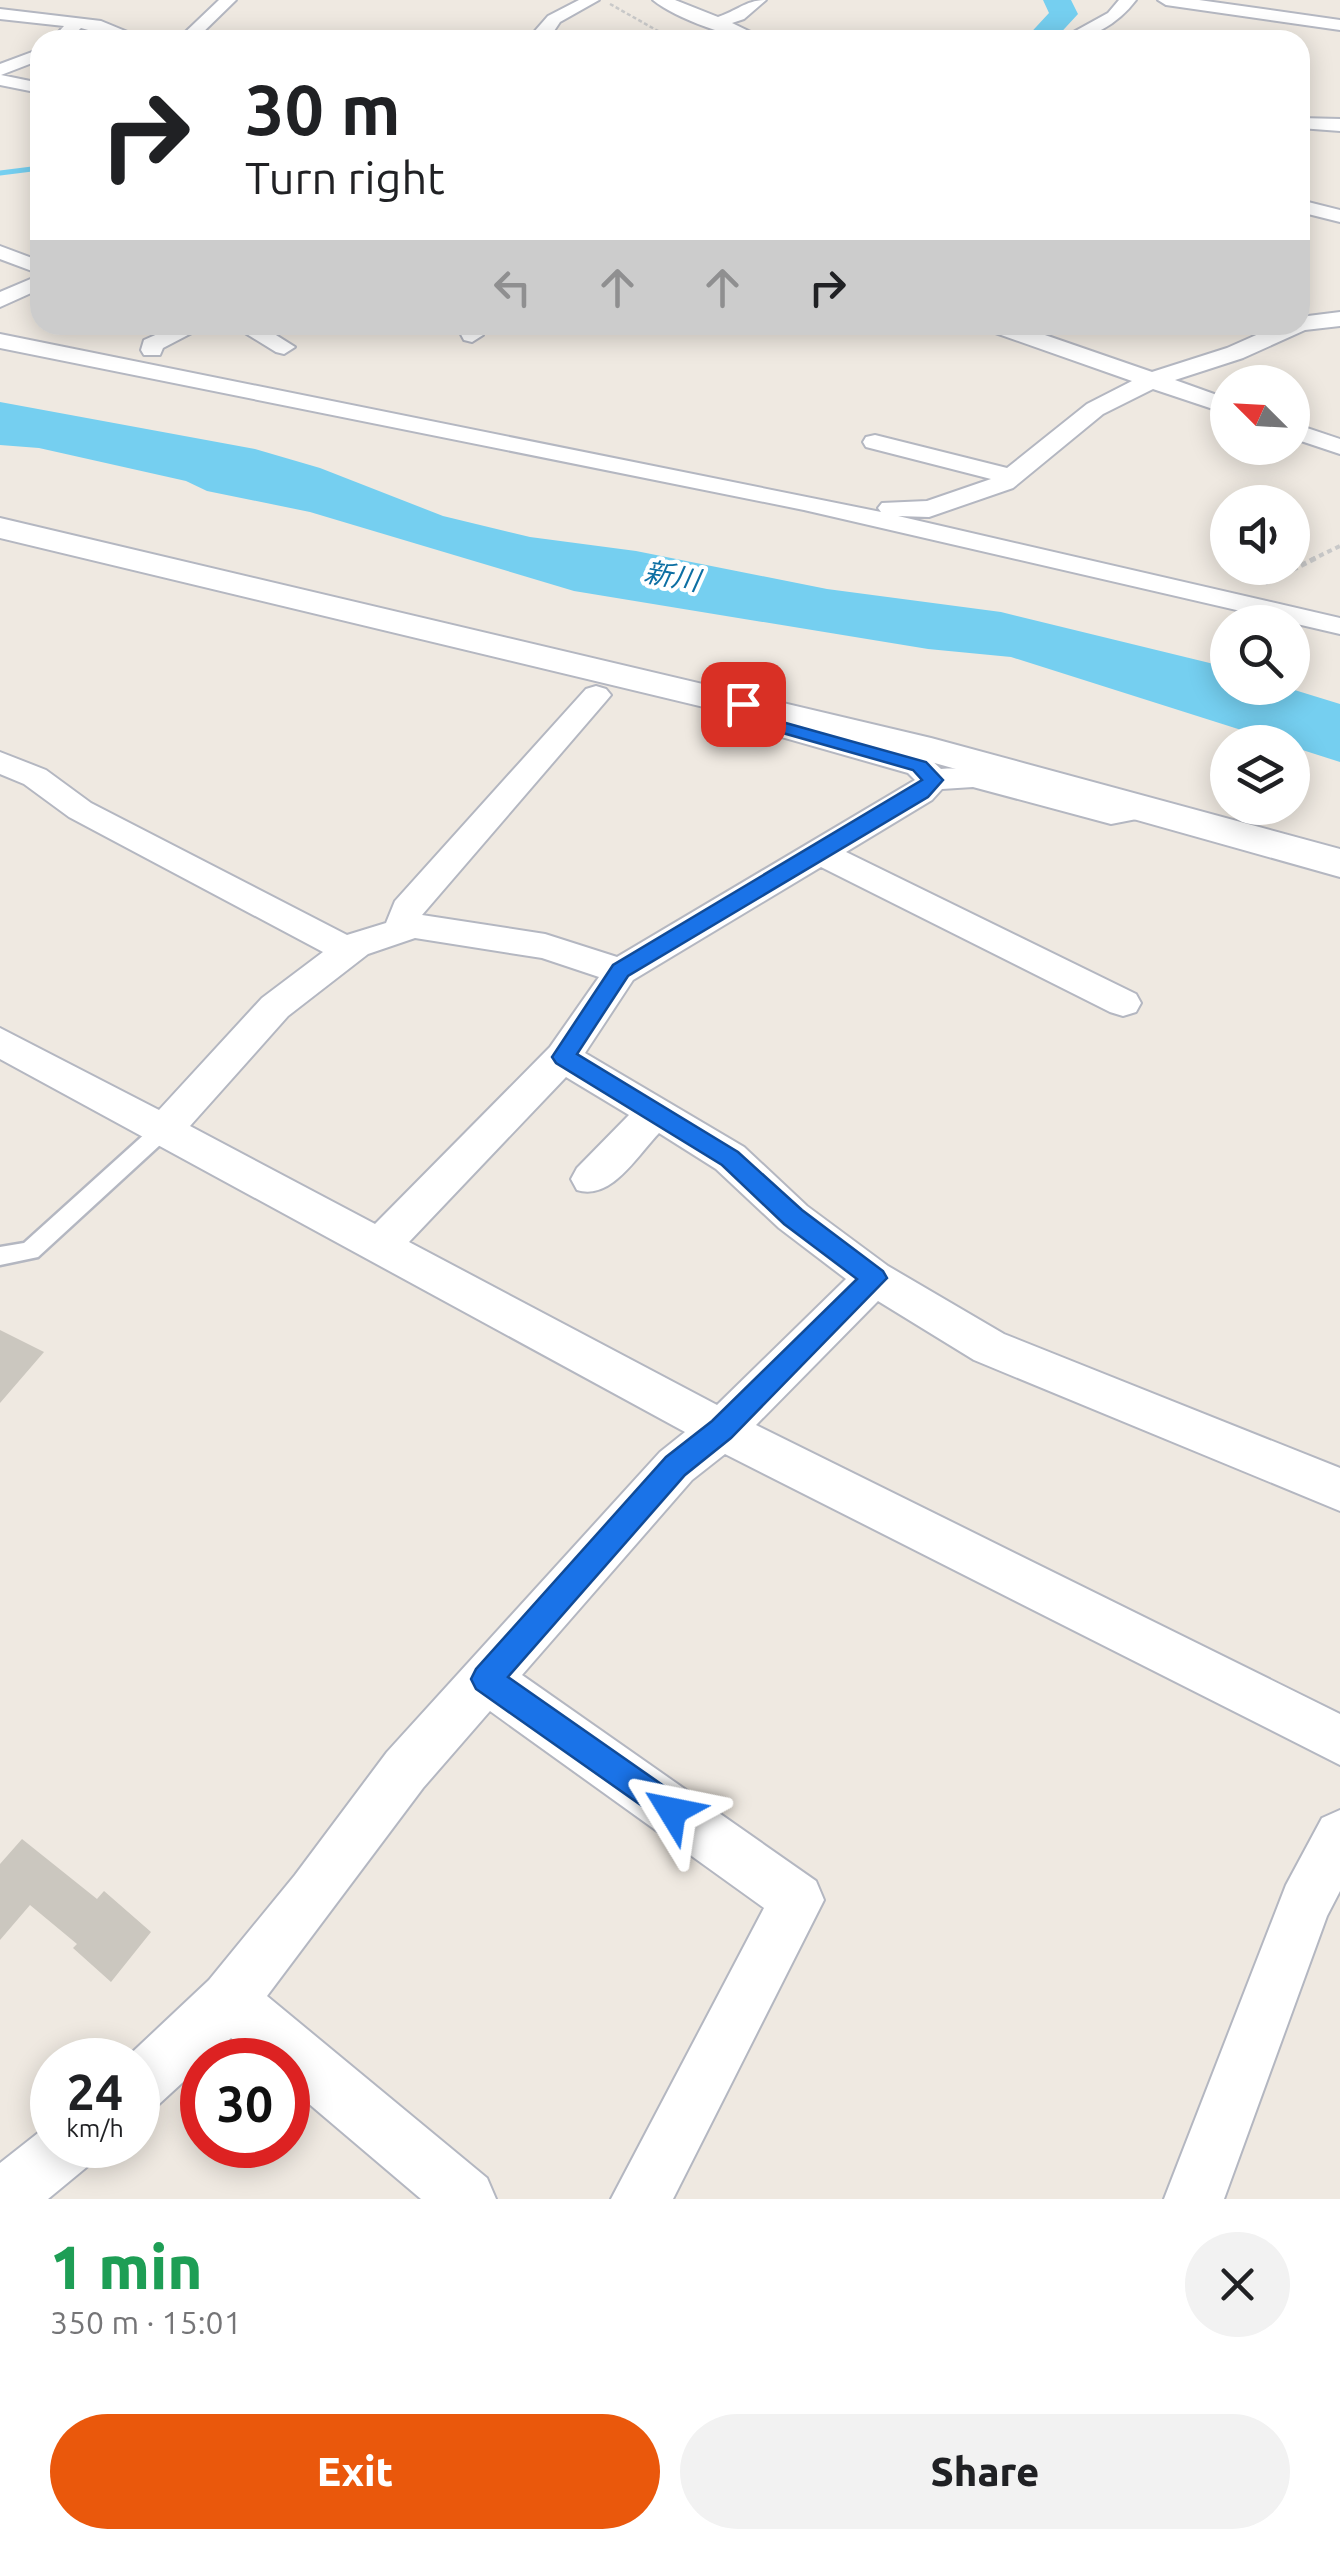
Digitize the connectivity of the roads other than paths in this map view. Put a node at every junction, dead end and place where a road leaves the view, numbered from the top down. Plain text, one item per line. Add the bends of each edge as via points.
1 (228, 0) edge
2 (590, 0) edge
3 (661, 0) edge
4 (758, 0) edge
5 (1128, 0) edge
6 (1166, 0) edge
7 (0, 14) edge
8 (76, 22) junction
9 (714, 24) junction
10 (1340, 25) edge
11 (68, 30) edge
12 (113, 30) edge
13 (196, 30) edge
14 (546, 30) edge
15 (731, 30) edge
16 (1087, 30) edge
17 (30, 58) edge
18 (0, 70) edge
19 (0, 80) edge
20 (30, 86) edge
21 (1310, 124) edge
22 (1340, 126) edge
23 (1310, 208) edge
24 (1340, 216) edge
25 (0, 252) edge
26 (30, 264) edge
27 (30, 286) edge
28 (0, 300) edge
29 (1340, 319) edge
30 (1310, 323) edge
31 (175, 335) edge
32 (262, 335) edge
33 (1024, 335) edge
34 (1276, 335) edge
35 (0, 341) edge
36 (284, 347) dead end
37 (152, 350) dead end
38 (1152, 380) junction
39 (1210, 401) edge
40 (1310, 436) edge
41 (876, 442) dead end
42 (1340, 447) edge
43 (1012, 477) junction
44 (804, 502) junction
45 (0, 528) edge
46 (1340, 626) edge
47 (596, 695) dead end
48 (743, 704) junction
49 (0, 762) edge
50 (933, 780) junction
51 (1141, 809) junction
52 (820, 852) junction
53 (1340, 863) edge
54 (401, 930) junction
55 (348, 950) junction
56 (621, 971) junction
57 (1123, 1003) dead end
58 (0, 1042) edge
59 (564, 1057) junction
60 (657, 1112) junction
61 (165, 1128) junction
62 (590, 1179) dead end
63 (380, 1246) junction
64 (0, 1256) edge
65 (874, 1278) junction
66 (722, 1430) junction
67 (1340, 1490) edge
68 (486, 1679) junction
69 (1340, 1740) edge
70 (1340, 1836) edge
71 (229, 2000) junction
72 (160, 2065) edge
73 (40, 2168) edge
74 (3, 2199) edge
75 (466, 2199) edge
76 (641, 2199) edge
77 (1194, 2199) edge

1 - 13 street
2 - 14 street
3 - 9 street
4 - 9 street
5 - 16 street
6 - 10 street
7 - 8 street
8 - 11 street
8 - 12 street
9 - 15 street
17 - 18 street
19 - 20 street
21 - 22 street
23 - 24 street
25 - 26 street
27 - 28 street
29 - 30 street
31 - 37 street
32 - 36 street
33 - 38 street
34 - 38 street
35 - 44 street
38 - 39 street
38 - 43 street via 1095,409
40 - 42 street
41 - 43 street
43 - 44 street via 929,510
44 - 46 street
45 - 48 street
47 - 54 street via 407,909
48 - 50 street via 750,718 919,766
48 - 51 street
49 - 55 street
50 - 51 street via 973,777 1111,814
50 - 52 street
51 - 53 street
52 - 56 street
52 - 57 street
54 - 55 street
54 - 56 street via 414,926 545,946
55 - 61 street via 275,1007
56 - 59 street
58 - 61 street
59 - 60 street
59 - 63 street
60 - 62 street
60 - 65 street via 730,1158
61 - 63 street
61 - 64 lane via 30,1251
63 - 66 street
65 - 66 street
65 - 67 street via 989,1346
66 - 68 street via 676,1466
66 - 69 street
68 - 71 street via 405,1770
68 - 76 street via 796,1900
70 - 77 street via 1306,1904
71 - 72 street
71 - 75 street
73 - 74 street

